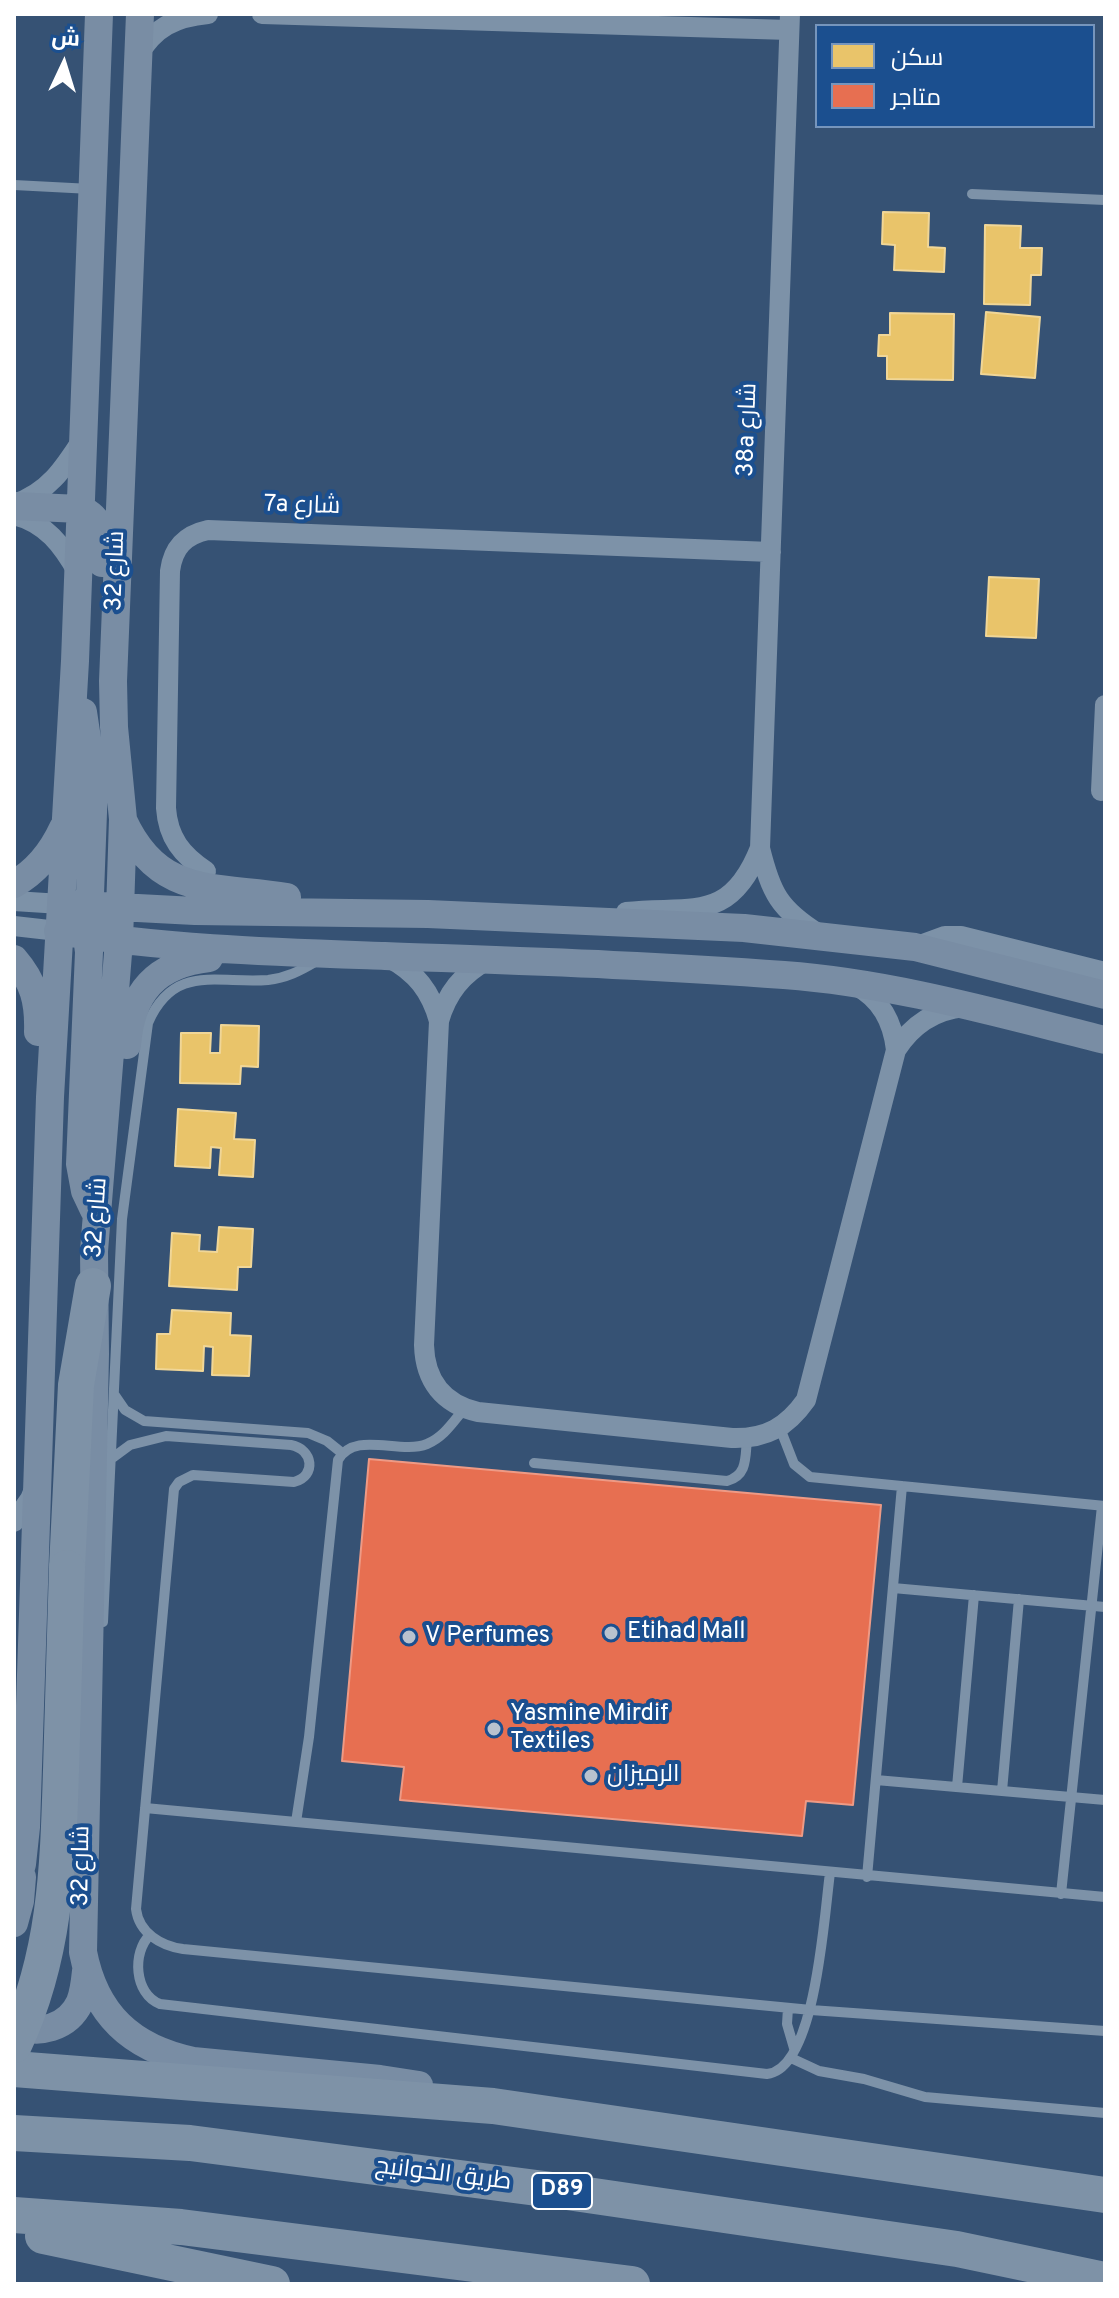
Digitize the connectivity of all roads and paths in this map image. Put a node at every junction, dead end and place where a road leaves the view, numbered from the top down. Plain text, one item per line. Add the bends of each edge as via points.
1 (99, 14) edge
2 (140, 14) edge
3 (208, 14) edge
4 (262, 14) edge
5 (663, 20) edge
6 (789, 22) edge
7 (138, 56) junction
8 (14, 185) edge
9 (91, 189) junction
10 (972, 194) dead end
11 (1105, 200) edge
12 (84, 436) junction
13 (14, 505) edge
14 (80, 509) junction
15 (14, 515) edge
16 (771, 552) junction
17 (78, 573) junction
18 (75, 661) junction
19 (113, 681) junction
20 (1105, 705) edge
21 (1101, 791) dead end
22 (123, 819) junction
23 (65, 823) junction
24 (760, 848) junction
25 (206, 871) dead end
26 (14, 884) edge
27 (14, 901) edge
28 (106, 907) junction
29 (350, 913) junction
30 (60, 917) junction
31 (584, 922) junction
32 (14, 926) edge
33 (87, 937) junction
34 (824, 937) junction
35 (119, 941) junction
36 (915, 947) junction
37 (266, 952) junction
38 (329, 954) junction
39 (386, 956) junction
40 (14, 959) edge
41 (488, 960) junction
42 (1105, 972) edge
43 (850, 983) junction
44 (1105, 995) edge
45 (968, 1006) junction
46 (439, 1021) junction
47 (1105, 1040) edge
48 (896, 1050) junction
49 (50, 1097) junction
50 (106, 1121) junction
51 (98, 1215) junction
52 (93, 1286) junction
53 (113, 1392) junction
54 (464, 1409) junction
55 (780, 1428) junction
56 (747, 1439) junction
57 (342, 1453) junction
58 (111, 1459) junction
59 (534, 1463) dead end
60 (38, 1479) junction
61 (902, 1486) junction
62 (1104, 1506) edge
63 (14, 1522) edge
64 (893, 1588) junction
65 (974, 1595) junction
66 (1019, 1599) junction
67 (1091, 1605) junction
68 (1105, 1607) edge
69 (14, 1625) edge
70 (32, 1661) junction
71 (85, 1735) junction
72 (876, 1780) junction
73 (957, 1787) junction
74 (1002, 1791) junction
75 (1071, 1797) junction
76 (1105, 1800) edge
77 (145, 1808) junction
78 (296, 1822) junction
79 (22, 1864) junction
80 (830, 1873) junction
81 (867, 1877) junction
82 (14, 1893) edge
83 (1061, 1894) junction
84 (1105, 1897) edge
85 (14, 1923) edge
86 (150, 1935) junction
87 (86, 1971) junction
88 (788, 2008) junction
89 (811, 2010) junction
90 (14, 2024) edge
91 (1105, 2031) edge
92 (14, 2045) edge
93 (792, 2053) junction
94 (14, 2069) edge
95 (493, 2106) junction
96 (1105, 2113) edge
97 (14, 2133) edge
98 (1105, 2195) edge
99 (14, 2215) edge
100 (14, 2229) edge
101 (957, 2249) junction
102 (1105, 2260) edge
103 (1105, 2280) edge
104 (272, 2284) edge
105 (632, 2284) edge

1 - 9 street, شارع 32
2 - 7 street, شارع 32
3 - 7 street via 164,26
4 - 5 street
5 - 6 street
6 - 16 street, 38a شارع
7 - 19 street, شارع 32
8 - 9 lane
9 - 12 street, شارع 32
10 - 11 lane
12 - 13 street via 55,479
12 - 14 street, شارع 32
13 - 14 street
14 - 17 street, شارع 32
14 - 19 street via 95,518 102,533 99,638
15 - 17 street via 49,532
16 - 24 street, 38a شارع
16 - 25 street, 7a شارع via 208,530 185,538 171,558 170,571 166,808 175,842
17 - 18 street, شارع 32
18 - 23 street, شارع 32
18 - 28 street via 94,785 90,894
19 - 22 street, شارع 32
20 - 21 street
22 - 28 street, شارع 32
22 - 29 street via 146,857 184,883 302,900
23 - 26 street via 47,856
23 - 30 street, شارع 32
24 - 31 street, 38a شارع via 746,879 709,907 629,912
24 - 34 street, 38a شارع via 767,880 782,907
27 - 30 street
28 - 29 street
28 - 30 street
28 - 35 street via 102,925
29 - 31 street
30 - 32 street
30 - 33 street
30 - 49 street, شارع 32
31 - 34 street via 731,927
33 - 35 street
33 - 51 street via 80,1164 85,1191
34 - 36 street
35 - 37 street
35 - 50 street, شارع 32
36 - 42 street via 961,936
36 - 44 street
37 - 38 street
37 - 50 street via 190,960 147,986 131,1015 123,1088
38 - 39 street
38 - 53 lane via 277,978 196,979 172,991 154,1011 122,1219
39 - 41 street
39 - 46 street via 420,982
40 - 49 street via 37,1002 38,1061
41 - 43 street
41 - 46 street via 456,985
43 - 45 street
43 - 48 street via 883,1010
45 - 47 street
45 - 48 street via 926,1019
46 - 54 street via 424,1358 441,1394
48 - 55 street via 812,1382 795,1416
49 - 60 street, شارع 32
50 - 51 street, شارع 32
51 - 52 street, شارع 32
52 - 71 street, شارع 32
52 - 92 highway, bridge via 76,1385 57,1879 36,1990
53 - 57 lane via 125,1410 144,1421 308,1433
53 - 58 lane
54 - 56 street
54 - 57 lane via 440,1436 420,1446 355,1445
55 - 56 street
55 - 61 lane via 794,1464 810,1477
56 - 59 lane via 744,1468 727,1481
57 - 78 lane
58 - 71 lane via 100,1655
58 - 77 lane via 130,1445 166,1436 291,1445 310,1458 307,1474 294,1482 201,1475 185,1477 174,1489
60 - 63 street
60 - 70 street, شارع 32
61 - 62 lane
61 - 64 lane
62 - 67 lane
64 - 65 lane
64 - 72 lane
65 - 66 lane
65 - 73 lane
66 - 67 lane
66 - 74 lane
67 - 68 lane
67 - 75 lane
69 - 70 street
70 - 79 street, شارع 32
71 - 87 street, شارع 32
72 - 73 lane
72 - 81 lane
73 - 74 lane
74 - 75 lane
75 - 76 lane
75 - 83 lane
77 - 78 lane
77 - 86 lane via 136,1909
78 - 80 lane
79 - 82 street, شارع 32
79 - 85 street
80 - 81 lane
80 - 89 lane
81 - 83 lane
83 - 84 lane
86 - 88 lane via 183,1949
86 - 93 lane via 142,1947 140,1980 148,1998 160,2004 767,2074 782,2070
87 - 90 street via 79,2005 59,2025 31,2030
87 - 95 street, شارع 32 via 95,1994 117,2023 168,2056 409,2083
88 - 89 lane
88 - 93 lane
89 - 91 lane
89 - 93 lane
93 - 96 lane via 819,2071 925,2097
94 - 95 highway
95 - 98 highway
97 - 101 highway, طريق الخوانيج / D89 via 190,2143
99 - 105 highway via 181,2227
100 - 104 highway
101 - 102 highway
101 - 103 highway, طريق الخوانيج / D89

